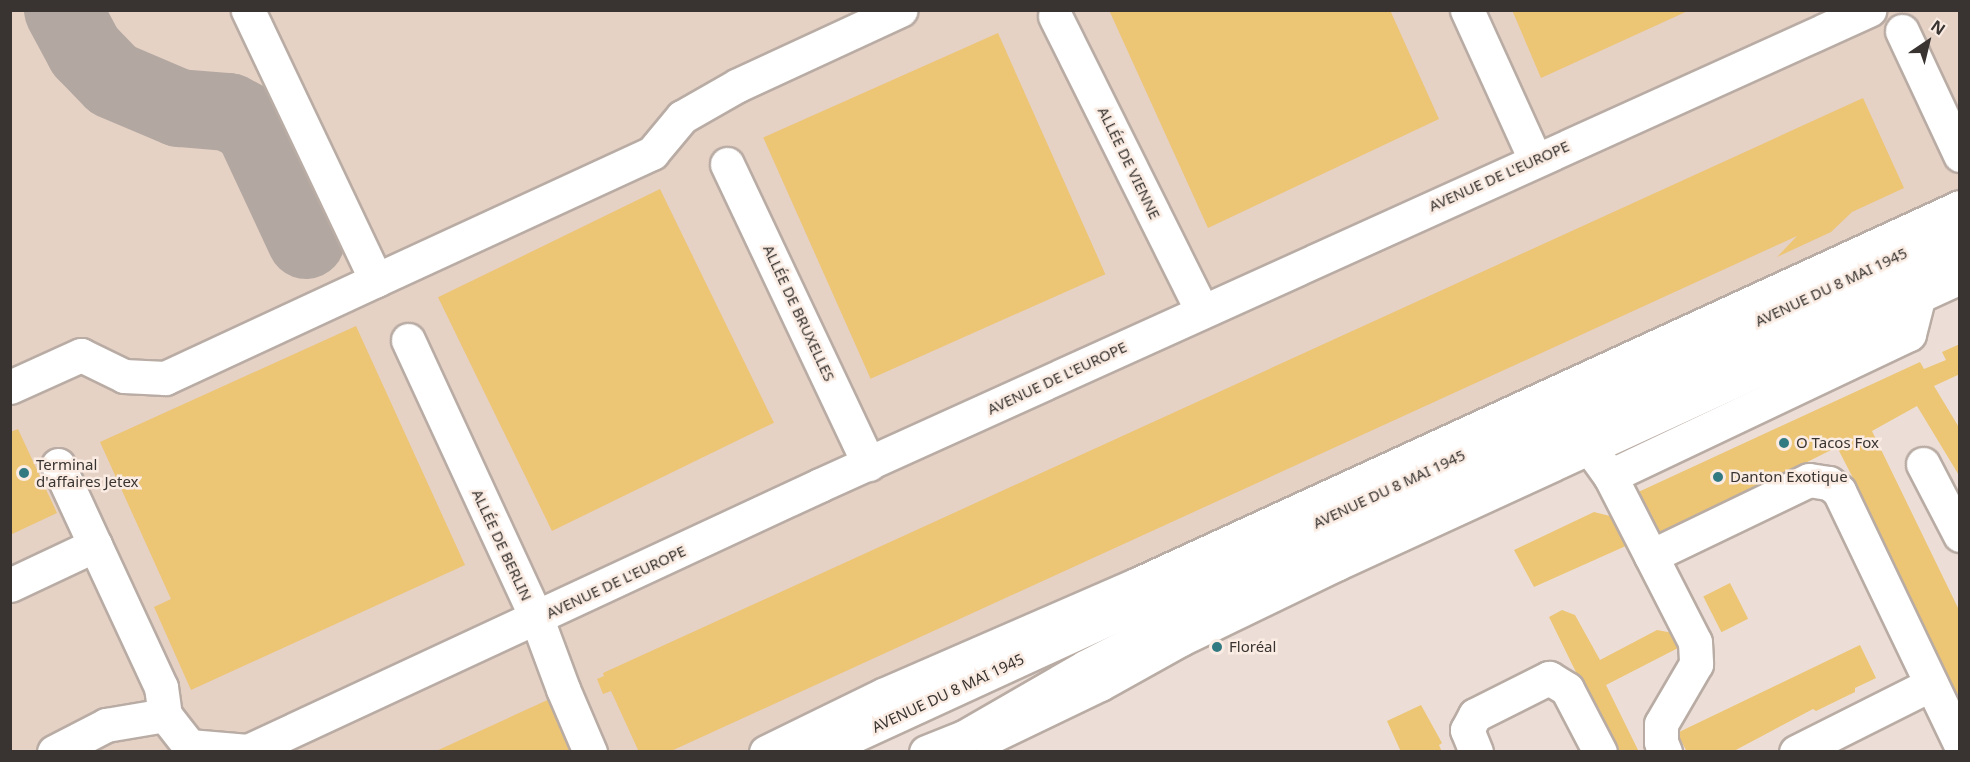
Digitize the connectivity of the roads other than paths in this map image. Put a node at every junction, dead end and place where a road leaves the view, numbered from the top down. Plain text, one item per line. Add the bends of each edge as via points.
1 (248, 10) edge
2 (900, 10) edge
3 (1467, 10) edge
4 (1866, 11) edge
5 (1055, 16) dead end
6 (1902, 31) dead end
7 (1959, 155) edge
8 (1535, 159) junction
9 (727, 164) dead end
10 (1959, 207) edge
11 (1959, 227) edge
12 (1959, 256) edge
13 (1959, 277) edge
14 (376, 280) junction
15 (1922, 283) junction
16 (1202, 311) junction
17 (408, 340) dead end
18 (10, 387) edge
19 (1584, 440) junction
20 (869, 464) junction
21 (1923, 464) dead end
22 (58, 465) dead end
23 (1610, 476) junction
24 (1959, 535) edge
25 (95, 545) junction
26 (1651, 556) junction
27 (10, 585) edge
28 (537, 619) junction
29 (1931, 684) junction
30 (935, 686) junction
31 (165, 715) junction
32 (1959, 743) edge
33 (967, 747) edge
34 (190, 749) edge
35 (248, 751) edge
36 (54, 752) edge
37 (590, 752) edge
38 (766, 752) edge
39 (818, 752) edge
40 (926, 752) edge
41 (1476, 752) edge
42 (1600, 752) edge
43 (1665, 752) edge
44 (1796, 752) edge

1 - 14 street
2 - 14 street via 738,85 682,117 652,153
3 - 8 street
4 - 8 street, AVENUE DE L'EUROPE
5 - 16 street, ALLÉE DE VIENNE
6 - 7 street
8 - 16 street, AVENUE DE L'EUROPE
9 - 20 street, ALLÉE DE BRUXELLES
10 - 30 street via 1138,584
11 - 30 street, AVENUE DU 8 MAI 1945
12 - 15 street, AVENUE DU 8 MAI 1945
13 - 15 street
14 - 18 street via 165,378 124,376 81,355
15 - 19 street, AVENUE DU 8 MAI 1945
15 - 23 street via 1909,334
16 - 20 street, AVENUE DE L'EUROPE
17 - 28 street, ALLÉE DE BERLIN
19 - 23 street
19 - 33 street, AVENUE DU 8 MAI 1945
20 - 28 street, AVENUE DE L'EUROPE
21 - 24 street
22 - 25 street
23 - 26 street
25 - 27 street
25 - 31 street via 161,687
26 - 29 street via 1809,480 1829,483 1839,491
26 - 43 street via 1695,642 1696,664 1661,724
28 - 35 street, AVENUE DE L'EUROPE
28 - 37 street, ALLÉE DE BERLIN
29 - 32 street
29 - 44 street
30 - 33 street
30 - 38 street
30 - 39 street, AVENUE DU 8 MAI 1945
31 - 34 street
31 - 36 street via 106,725
33 - 40 street
34 - 35 street
41 - 42 street via 1467,730 1475,715 1550,678 1567,689

